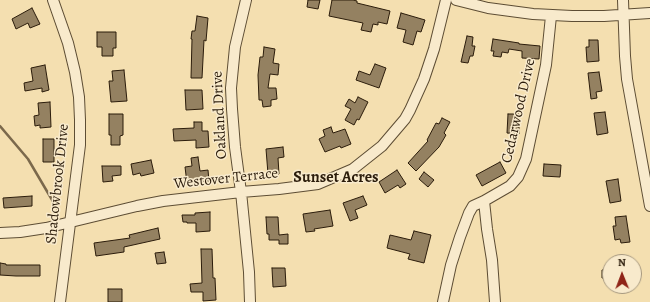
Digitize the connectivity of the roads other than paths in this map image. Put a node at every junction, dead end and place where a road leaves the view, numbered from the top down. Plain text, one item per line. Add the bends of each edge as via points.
1 (53, 0) edge
2 (246, 0) edge
3 (446, 0) edge
4 (456, 0) edge
5 (623, 0) edge
6 (650, 13) edge
7 (623, 15) junction
8 (551, 16) junction
9 (241, 192) junction
10 (484, 201) junction
11 (650, 206) edge
12 (70, 222) junction
13 (0, 233) edge
14 (60, 302) edge
15 (250, 302) edge
16 (443, 302) edge
17 (495, 302) edge

1 - 12 street, Shadowbrook Drive via 68,43 79,97 80,144
2 - 9 street, Oakland Drive via 235,47 231,88
3 - 9 street, Westover Terrace via 424,79 410,110 382,146 353,169 318,184
4 - 8 street via 488,8
5 - 7 street
6 - 7 street
7 - 8 street
7 - 11 street via 627,79
8 - 10 street, Cedarwood Drive via 546,65 526,159 518,177 510,186
9 - 12 street, Westover Terrace via 163,201
9 - 15 street, Oakland Drive
10 - 16 street, Cedarwood Drive via 473,206 466,220 451,265
10 - 17 street
12 - 13 street, Westover Terrace via 46,228
12 - 14 street, Shadowbrook Drive

